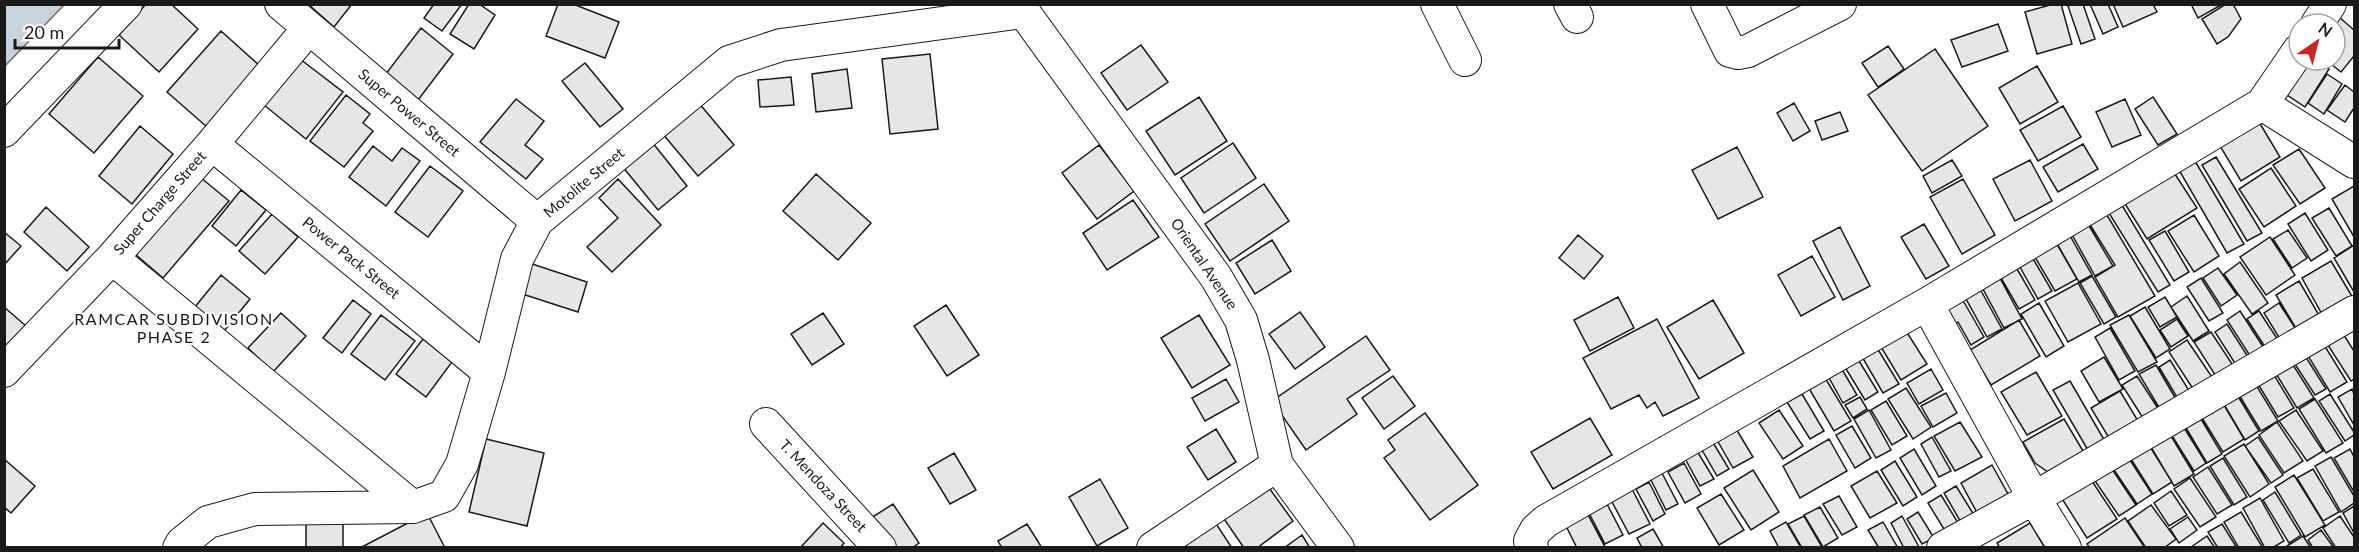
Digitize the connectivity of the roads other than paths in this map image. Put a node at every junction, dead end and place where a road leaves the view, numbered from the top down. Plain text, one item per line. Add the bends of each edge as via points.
1 (126, 4) edge
2 (281, 4) edge
3 (1437, 4) edge
4 (1707, 4) edge
5 (1840, 4) edge
6 (1020, 8) edge
7 (308, 29) junction
8 (1465, 60) dead end
9 (2287, 68) edge
10 (2262, 104) junction
11 (4, 131) edge
12 (212, 144) junction
13 (2355, 162) edge
14 (537, 221) junction
15 (112, 258) junction
16 (1927, 304) junction
17 (2355, 312) edge
18 (4, 371) edge
19 (489, 372) junction
20 (766, 424) dead end
21 (1277, 465) junction
22 (2034, 498) junction
23 (413, 507) junction
24 (179, 548) edge
25 (880, 548) edge
26 (1153, 548) edge
27 (1338, 548) edge
28 (1532, 548) edge
29 (1944, 548) edge
30 (2065, 548) edge

1 - 11 street
2 - 7 street, Super Power Street
3 - 8 street
4 - 5 street via 1730,51 1738,53
6 - 14 street, Motolite Street via 781,45 729,63
6 - 21 street, Oriental Avenue via 1216,277 1241,320
7 - 12 street, Super Charge Street
7 - 14 street, Super Power Street
9 - 10 street
10 - 13 street
10 - 16 street
12 - 15 street, Super Charge Street
12 - 19 street, Power Pack Street
14 - 19 street, Motolite Street via 517,260
15 - 18 street, Super Charge Street
15 - 23 street
16 - 22 street
16 - 28 street via 1546,521 1530,541
17 - 22 street
19 - 23 street, Motolite Street via 462,464 444,496
20 - 25 street, T. Mendoza Street
21 - 26 street
21 - 27 street, Oriental Avenue
22 - 29 street
22 - 30 street
23 - 24 street, Motolite Street via 255,509 208,522

